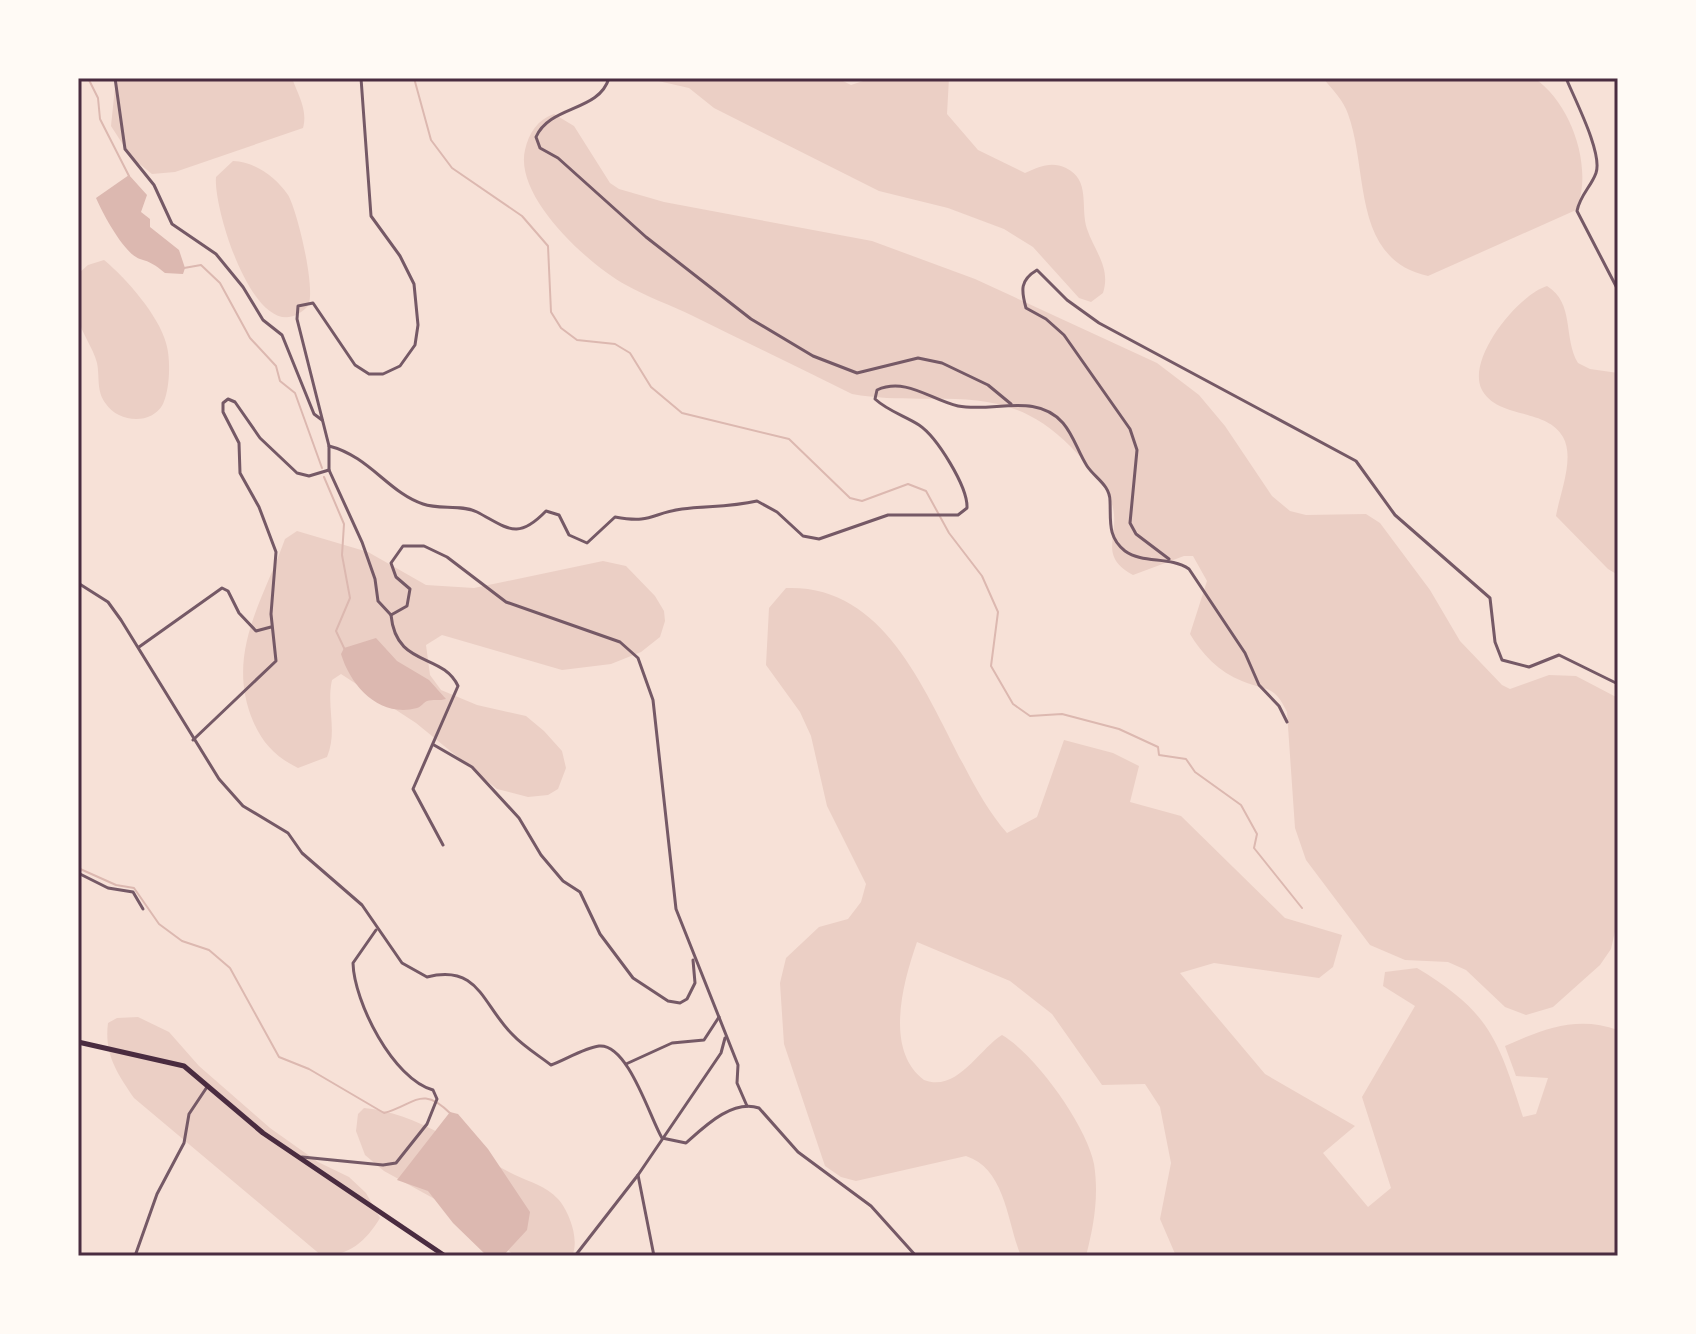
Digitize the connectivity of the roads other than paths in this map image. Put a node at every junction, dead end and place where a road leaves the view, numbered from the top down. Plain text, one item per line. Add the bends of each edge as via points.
1 (115, 78) edge
2 (361, 78) edge
3 (609, 78) edge
4 (1566, 78) edge
5 (1618, 290) edge
6 (1011, 404) junction
7 (322, 420) junction
8 (329, 446) junction
9 (329, 470) junction
10 (1172, 561) junction
11 (78, 583) edge
12 (391, 615) junction
13 (271, 627) junction
14 (139, 647) junction
15 (1618, 684) edge
16 (1287, 722) dead end
17 (193, 740) junction
18 (434, 745) junction
19 (443, 845) dead end
20 (78, 873) edge
21 (143, 909) dead end
22 (376, 930) junction
23 (693, 959) junction
24 (719, 1017) junction
25 (725, 1038) junction
26 (78, 1042) edge
27 (626, 1064) junction
28 (209, 1084) junction
29 (747, 1106) junction
30 (662, 1138) junction
31 (299, 1158) junction
32 (638, 1175) junction
33 (135, 1256) edge
34 (445, 1256) edge
35 (575, 1256) edge
36 (654, 1256) edge
37 (916, 1256) edge

1 - 7 street via 125,149 154,185 172,224 216,254 263,320 282,335 314,414
2 - 7 street via 371,216 409,269 418,325 415,345 400,366 369,374 355,365 313,303 298,306
3 - 6 street via 601,95 548,120 536,137 540,148 646,237 751,319 813,356 857,373 918,358 942,363 988,385
4 - 5 street via 1597,159 1595,177 1582,193 1577,211
6 - 8 street via 974,408 917,389 877,390 875,399 923,427 943,451 964,489 967,508 958,515 888,515 819,539 803,536 757,501 680,509 641,522 615,517 587,543 569,535 559,515 546,511 523,529 502,528 476,511 417,502 376,469
6 - 10 street via 1049,412 1061,421 1086,465 1108,489 1110,530 1126,552
7 - 8 street
8 - 9 street
9 - 12 street via 362,542 378,601
9 - 13 street via 309,476 297,473 260,438 235,402 223,403 239,443 240,473 276,552
10 - 15 street via 1136,534 1130,523 1137,450 1130,429 1064,335 1026,308 1023,281 1037,270 1099,323 1356,461 1395,515 1490,598 1502,660 1529,667 1559,655
10 - 16 street via 1198,580 1259,685
11 - 14 street via 108,602
12 - 18 street via 409,653 441,668 458,686
12 - 23 street via 402,611 412,594 393,573 393,556 412,544 447,557 506,602 620,642 638,658 653,700 676,909
13 - 14 street via 256,631 249,626 222,588
13 - 17 street via 274,665
14 - 17 street
17 - 22 street via 243,806 288,833 302,853 362,905
18 - 19 street via 413,789
18 - 23 street via 472,767 519,818 541,855 587,903 600,934 633,978 680,1003 695,983
20 - 21 street via 108,888 133,892
22 - 27 street via 402,963 419,974 461,975 511,1034 551,1065 600,1046
22 - 31 street via 353,963 371,1027 415,1081 433,1090 436,1101 427,1124 396,1163
23 - 24 street
24 - 25 street
24 - 27 street via 704,1040 672,1043
25 - 29 street via 738,1065 737,1083
25 - 30 street via 721,1053
26 - 28 main road via 184,1066
27 - 30 street
28 - 31 main road
28 - 33 street via 189,1114 184,1143 157,1194
29 - 30 street via 712,1121 686,1143
29 - 37 street via 759,1108 798,1152 871,1206
30 - 32 street
31 - 34 main road
32 - 35 street
32 - 36 street

